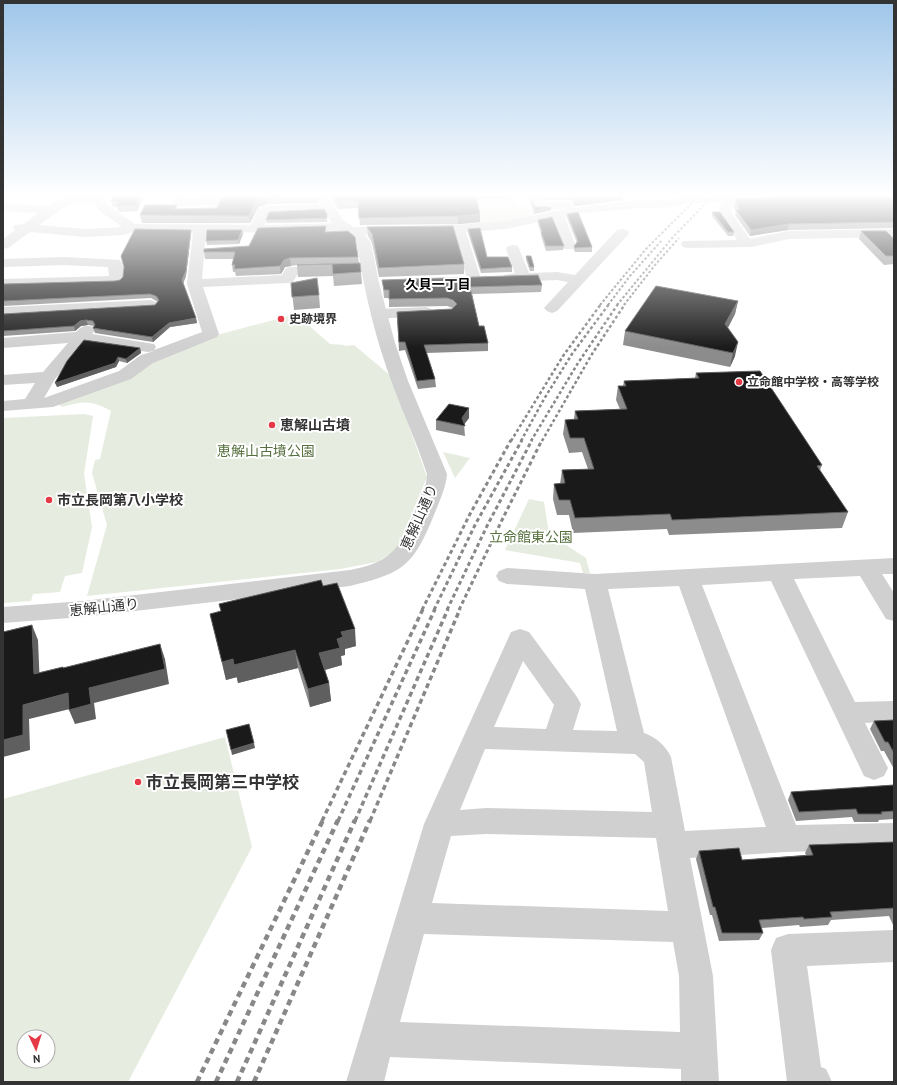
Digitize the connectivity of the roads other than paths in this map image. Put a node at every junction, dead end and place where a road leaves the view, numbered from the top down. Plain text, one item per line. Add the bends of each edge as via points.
1 (198, 247) edge
2 (364, 247) edge
3 (469, 247) edge
4 (609, 247) edge
5 (513, 249) dead end
6 (213, 250) edge
7 (197, 251) junction
8 (4, 264) edge
9 (364, 275) junction
10 (523, 277) junction
11 (486, 279) junction
12 (459, 280) edge
13 (578, 280) junction
14 (3, 283) edge
15 (194, 284) junction
16 (151, 305) edge
17 (104, 307) junction
18 (552, 308) dead end
19 (3, 312) edge
20 (440, 312) edge
21 (379, 314) junction
22 (80, 337) junction
23 (3, 343) edge
24 (148, 347) dead end
25 (48, 377) junction
26 (3, 380) edge
27 (31, 404) junction
28 (3, 406) edge
29 (894, 566) edge
30 (866, 568) junction
31 (779, 573) junction
32 (507, 576) dead end
33 (688, 578) junction
34 (595, 582) junction
35 (894, 613) edge
36 (3, 615) edge
37 (894, 710) edge
38 (847, 713) junction
39 (476, 738) junction
40 (556, 740) junction
41 (632, 743) junction
42 (874, 768) dead end
43 (440, 824) junction
44 (671, 835) junction
45 (894, 836) edge
46 (786, 839) junction
47 (412, 918) junction
48 (687, 927) junction
49 (894, 946) edge
50 (377, 1039) junction
51 (699, 1066) edge
52 (365, 1082) edge
53 (813, 1082) edge

1 - 7 street
2 - 9 street, 恵解山通り
3 - 11 street
4 - 13 street
5 - 10 street
6 - 7 street
7 - 15 street
8 - 14 street via 64,261 115,263 116,280
9 - 15 street via 291,271 288,279
9 - 21 street, 恵解山通り
10 - 11 street
10 - 13 street via 557,276
11 - 12 street
13 - 18 street
15 - 27 street via 211,334 147,359 125,375 47,403
16 - 17 street
17 - 19 street
17 - 22 street via 95,322
20 - 21 street
21 - 36 street, 恵解山通り via 395,367 437,474 436,483 412,540 402,557 388,566 350,578 83,609
22 - 23 street
22 - 24 street
22 - 25 street
25 - 26 street
25 - 27 street
27 - 28 street
29 - 30 street
30 - 31 street
30 - 35 street
31 - 33 street
31 - 38 street
32 - 34 street
33 - 34 street
33 - 46 street
34 - 41 street
37 - 38 street
38 - 42 street
39 - 40 street
39 - 40 street via 520,638 568,704
39 - 43 street
40 - 41 street
41 - 44 street via 641,743 657,757
43 - 44 street via 486,821
43 - 47 street
44 - 46 street
44 - 48 street
45 - 46 street
47 - 48 street
47 - 50 street
48 - 51 street via 696,976
49 - 53 street via 788,950 804,1079
50 - 51 street
50 - 52 street

